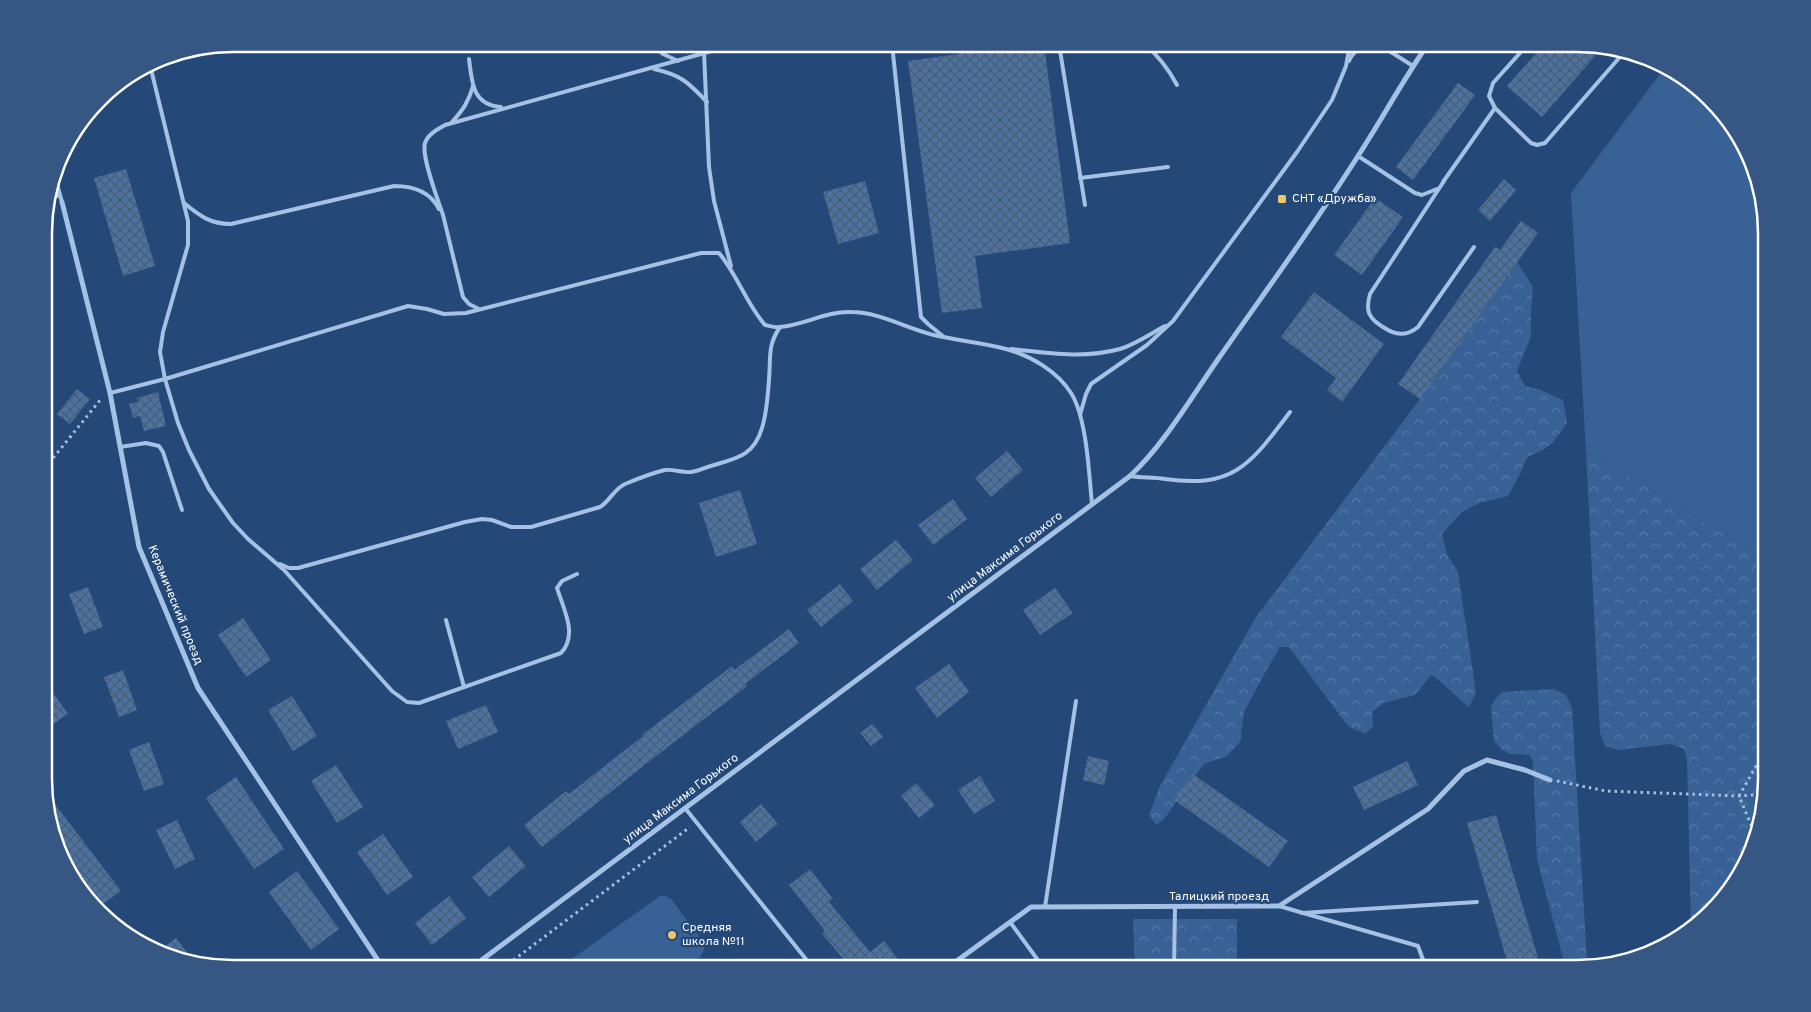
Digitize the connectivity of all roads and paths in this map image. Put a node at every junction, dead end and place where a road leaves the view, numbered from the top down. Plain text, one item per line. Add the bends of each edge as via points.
1 (660, 52) edge
2 (704, 52) joint
3 (893, 52) edge
4 (1061, 52) edge
5 (1349, 52) edge
6 (1354, 52) edge
7 (1391, 52) edge
8 (1422, 52) edge
9 (1521, 52) edge
10 (1155, 53) edge
11 (1619, 58) edge
12 (469, 59) dead end
13 (678, 61) junction
14 (1346, 66) junction
15 (1412, 66) junction
16 (652, 68) junction
17 (152, 72) edge
18 (1177, 84) dead end
19 (473, 86) junction
20 (707, 102) junction
21 (506, 108) junction
22 (1495, 108) junction
23 (452, 122) junction
24 (1358, 156) junction
25 (1168, 167) dead end
26 (1080, 178) junction
27 (1444, 181) junction
28 (58, 189) edge
29 (57, 194) edge
30 (62, 202) junction
31 (184, 203) junction
32 (1085, 206) dead end
33 (443, 215) junction
34 (1474, 247) dead end
35 (731, 268) junction
36 (479, 309) junction
37 (1173, 321) junction
38 (780, 327) junction
39 (945, 338) junction
40 (1006, 349) junction
41 (164, 379) junction
42 (110, 395) junction
43 (1290, 412) dead end
44 (1080, 415) junction
45 (120, 447) junction
46 (52, 459) edge
47 (1130, 476) junction
48 (1092, 504) junction
49 (182, 510) dead end
50 (274, 562) junction
51 (577, 574) dead end
52 (446, 620) dead end
53 (464, 687) junction
54 (1076, 701) dead end
55 (1758, 763) edge
56 (1550, 780) joint
57 (1758, 795) edge
58 (1739, 796) junction
59 (685, 808) junction
60 (695, 823) junction
61 (1752, 826) edge
62 (1477, 902) dead end
63 (1279, 906) junction
64 (1044, 907) junction
65 (1175, 907) junction
66 (1302, 913) junction
67 (1010, 922) junction
68 (378, 960) edge
69 (482, 960) edge
70 (514, 960) edge
71 (806, 960) edge
72 (958, 960) edge
73 (1038, 960) edge
74 (1174, 960) edge
75 (1423, 960) edge

1 - 13 lane
2 - 13 lane
2 - 20 lane
3 - 39 lane via 921,316
4 - 26 lane
5 - 14 lane
6 - 14 lane
7 - 15 lane
8 - 15 street, улица Максима Горького
9 - 22 lane via 1490,90 1489,96
10 - 18 lane
11 - 22 lane via 1545,143 1531,143
12 - 19 lane
13 - 16 lane
14 - 37 lane via 1327,108
15 - 24 street, улица Максима Горького
16 - 20 lane via 684,79
16 - 21 lane
17 - 31 lane
19 - 21 lane via 485,103
19 - 23 lane via 469,100
20 - 35 lane via 709,167
21 - 23 lane
22 - 27 lane
23 - 33 lane via 445,124 425,142 424,154
24 - 27 lane via 1415,193 1422,195 1436,191
24 - 47 street, улица Максима Горького via 1175,421
25 - 26 lane
26 - 32 lane
27 - 34 lane via 1370,294 1367,305 1374,322 1391,333 1411,333
28 - 30 lane
29 - 30 lane
30 - 42 street, Керамический проезд
31 - 33 lane via 200,217 218,224 231,224 394,186 406,186 434,199
31 - 41 lane via 188,245 162,332 160,352
33 - 36 lane via 463,296
35 - 36 lane via 719,254 701,253
35 - 38 lane via 754,313 765,325
36 - 41 lane via 444,314 408,306
37 - 40 lane via 1140,341 1079,356
37 - 44 lane via 1146,345 1091,384
38 - 39 lane via 835,313 867,313
38 - 50 lane via 772,338 768,401 762,428 754,446 740,457 692,472 664,471 625,484 600,507 531,527 511,527 482,519 298,568
39 - 40 lane
40 - 44 lane via 1032,360 1059,378 1072,394
41 - 42 lane
41 - 50 lane via 189,450 209,489 233,523
42 - 45 street, Керамический проезд
42 - 46 path via 100,399
43 - 47 lane via 1259,453 1243,468 1229,474 1201,482
44 - 48 lane
45 - 49 lane via 146,443 159,446
45 - 68 street, Керамический проезд via 139,547 198,688
47 - 48 street, улица Максима Горького
48 - 59 street, улица Максима Горького
50 - 53 lane via 392,691 407,702 419,704
51 - 53 lane via 562,581 557,588 570,628 567,647 561,653
52 - 53 lane
54 - 64 lane
55 - 58 path
56 - 58 path via 1606,791
56 - 63 street, Талицкий проезд via 1487,760 1464,771 1428,809
57 - 58 path
58 - 61 path
59 - 60 lane
59 - 69 street, улица Максима Горького
60 - 70 path
60 - 71 lane
62 - 66 lane
63 - 65 street, Талицкий проезд
63 - 66 lane
64 - 65 street, Талицкий проезд
64 - 67 street, Талицкий проезд via 1031,907
65 - 74 lane
66 - 75 lane via 1418,946
67 - 72 street, Талицкий проезд
67 - 73 lane

